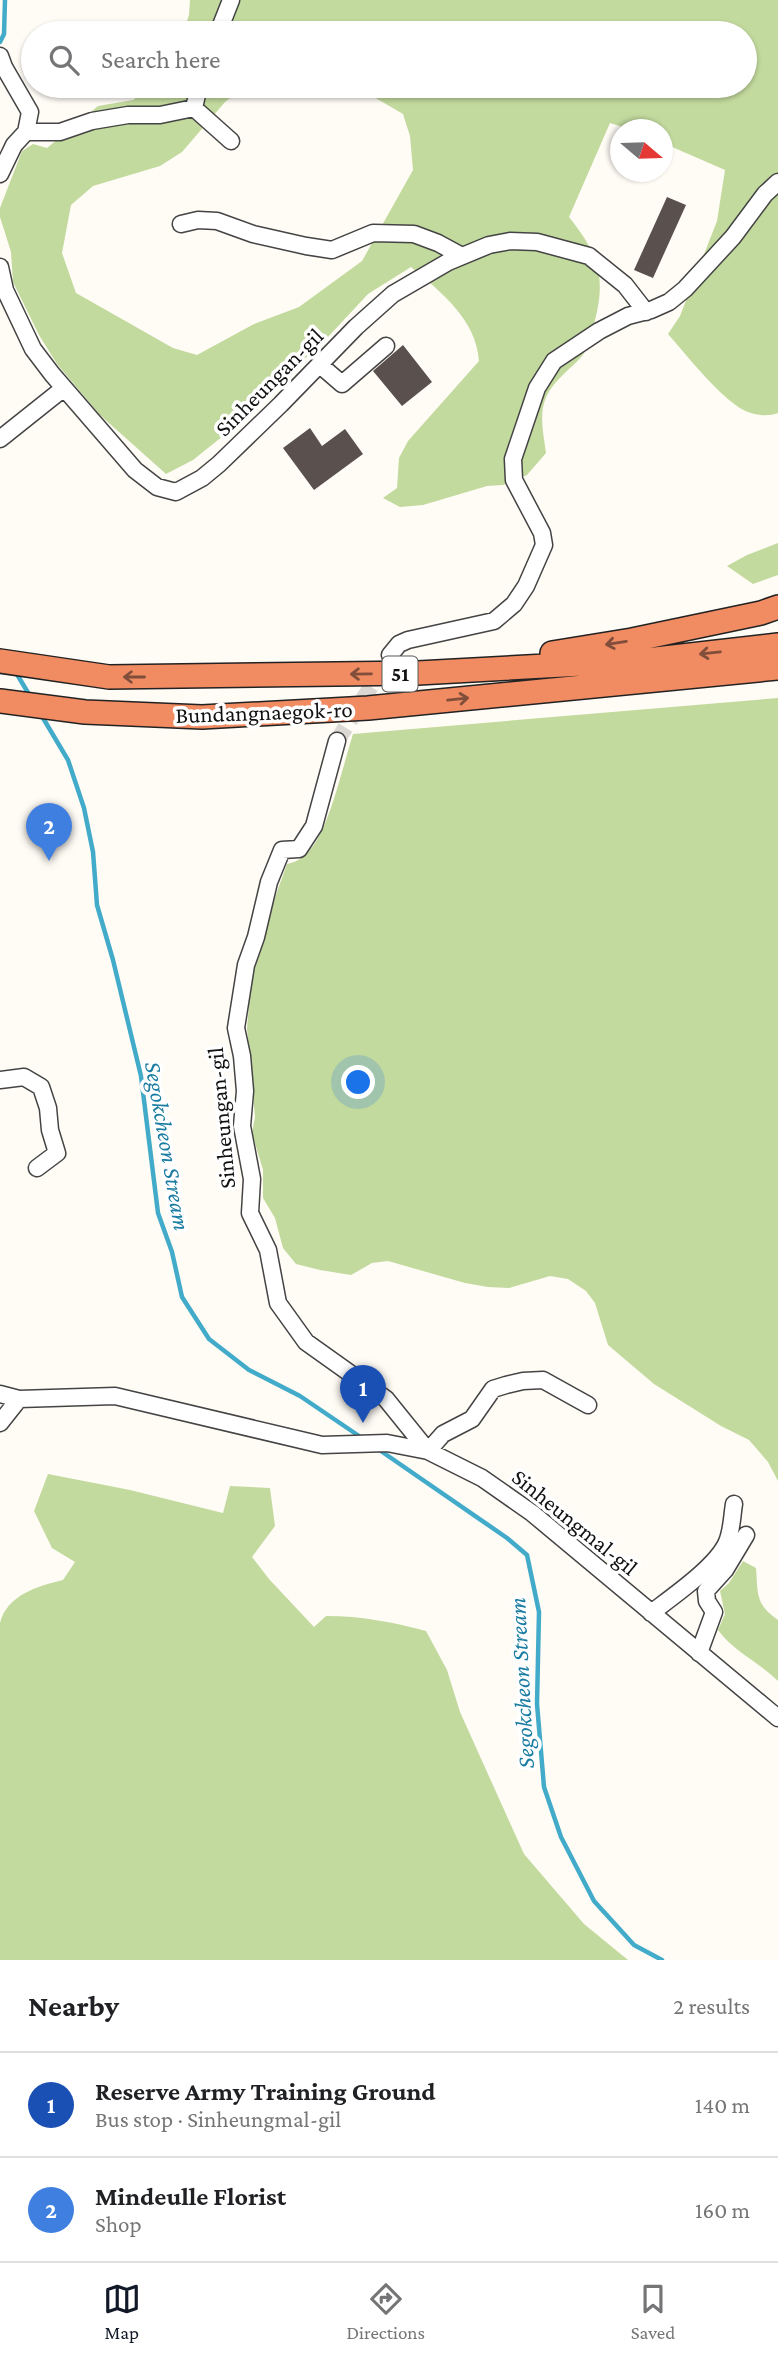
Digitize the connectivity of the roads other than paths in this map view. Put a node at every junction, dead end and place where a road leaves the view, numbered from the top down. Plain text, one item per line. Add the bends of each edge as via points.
1 (231, 0) edge
2 (223, 21) edge
3 (0, 56) edge
4 (21, 96) edge
5 (22, 98) edge
6 (196, 98) edge
7 (194, 108) junction
8 (26, 132) junction
9 (232, 141) dead end
10 (0, 174) edge
11 (778, 181) edge
12 (181, 225) dead end
13 (462, 256) junction
14 (0, 267) edge
15 (646, 312) junction
16 (386, 346) dead end
17 (320, 365) junction
18 (64, 388) junction
19 (0, 439) edge
20 (778, 607) edge
21 (778, 645) edge
22 (390, 655) tunnel mouth
23 (11, 663) edge
24 (778, 668) edge
25 (418, 673) junction
26 (0, 701) edge
27 (337, 741) tunnel mouth
28 (0, 1080) edge
29 (37, 1168) dead end
30 (0, 1394) edge
31 (19, 1399) junction
32 (588, 1405) dead end
33 (0, 1423) edge
34 (428, 1451) junction
35 (734, 1504) dead end
36 (746, 1535) dead end
37 (651, 1613) junction
38 (699, 1653) junction
39 (778, 1718) edge

1 - 2 street
3 - 4 street
5 - 8 street via 30,112
6 - 7 street
7 - 8 street via 92,121 60,132
7 - 9 street
8 - 10 street
11 - 15 street via 685,289
12 - 13 street via 217,221 253,234 332,250 373,233 414,234
13 - 15 street, Sinheungan-gil via 510,241 537,242 589,256 625,285
13 - 17 street, Sinheungan-gil via 393,294
14 - 18 street, Sinheungan-gil via 5,290 33,349
15 - 22 street via 628,316 566,351 537,388 513,459 514,480 544,545 514,604 494,621 408,640
16 - 17 street via 342,384
17 - 18 street, Sinheungan-gil via 219,464 176,492 157,487 135,470
18 - 19 street
20 -> 25 highway via 632,640
21 -> 25 highway, Bundangnaegok-ro / 51 via 638,661
25 -> 23 highway, Bundangnaegok-ro / 51 via 109,677
26 -> 24 highway, Bundangnaegok-ro / 51 via 85,712 216,716 368,708
27 - 34 street, Sinheungan-gil via 314,826 299,849 282,850 246,965 236,1028 245,1091 242,1126 252,1179 250,1213 268,1250 278,1303 306,1342 386,1399
28 - 29 street via 24,1077 41,1087 57,1153
30 - 31 street, Sinheungmal-gil
31 - 33 street
31 - 34 street, Sinheungmal-gil via 116,1396 322,1445 387,1443
32 - 34 street via 543,1380 506,1385 493,1389 472,1419 443,1434
34 - 37 street, Sinheungmal-gil via 482,1478 533,1513
35 - 37 street via 726,1545 700,1575
36 - 38 street via 706,1591 714,1612
37 - 38 street, Sinheungmal-gil
38 - 39 street, Sinheungmal-gil

